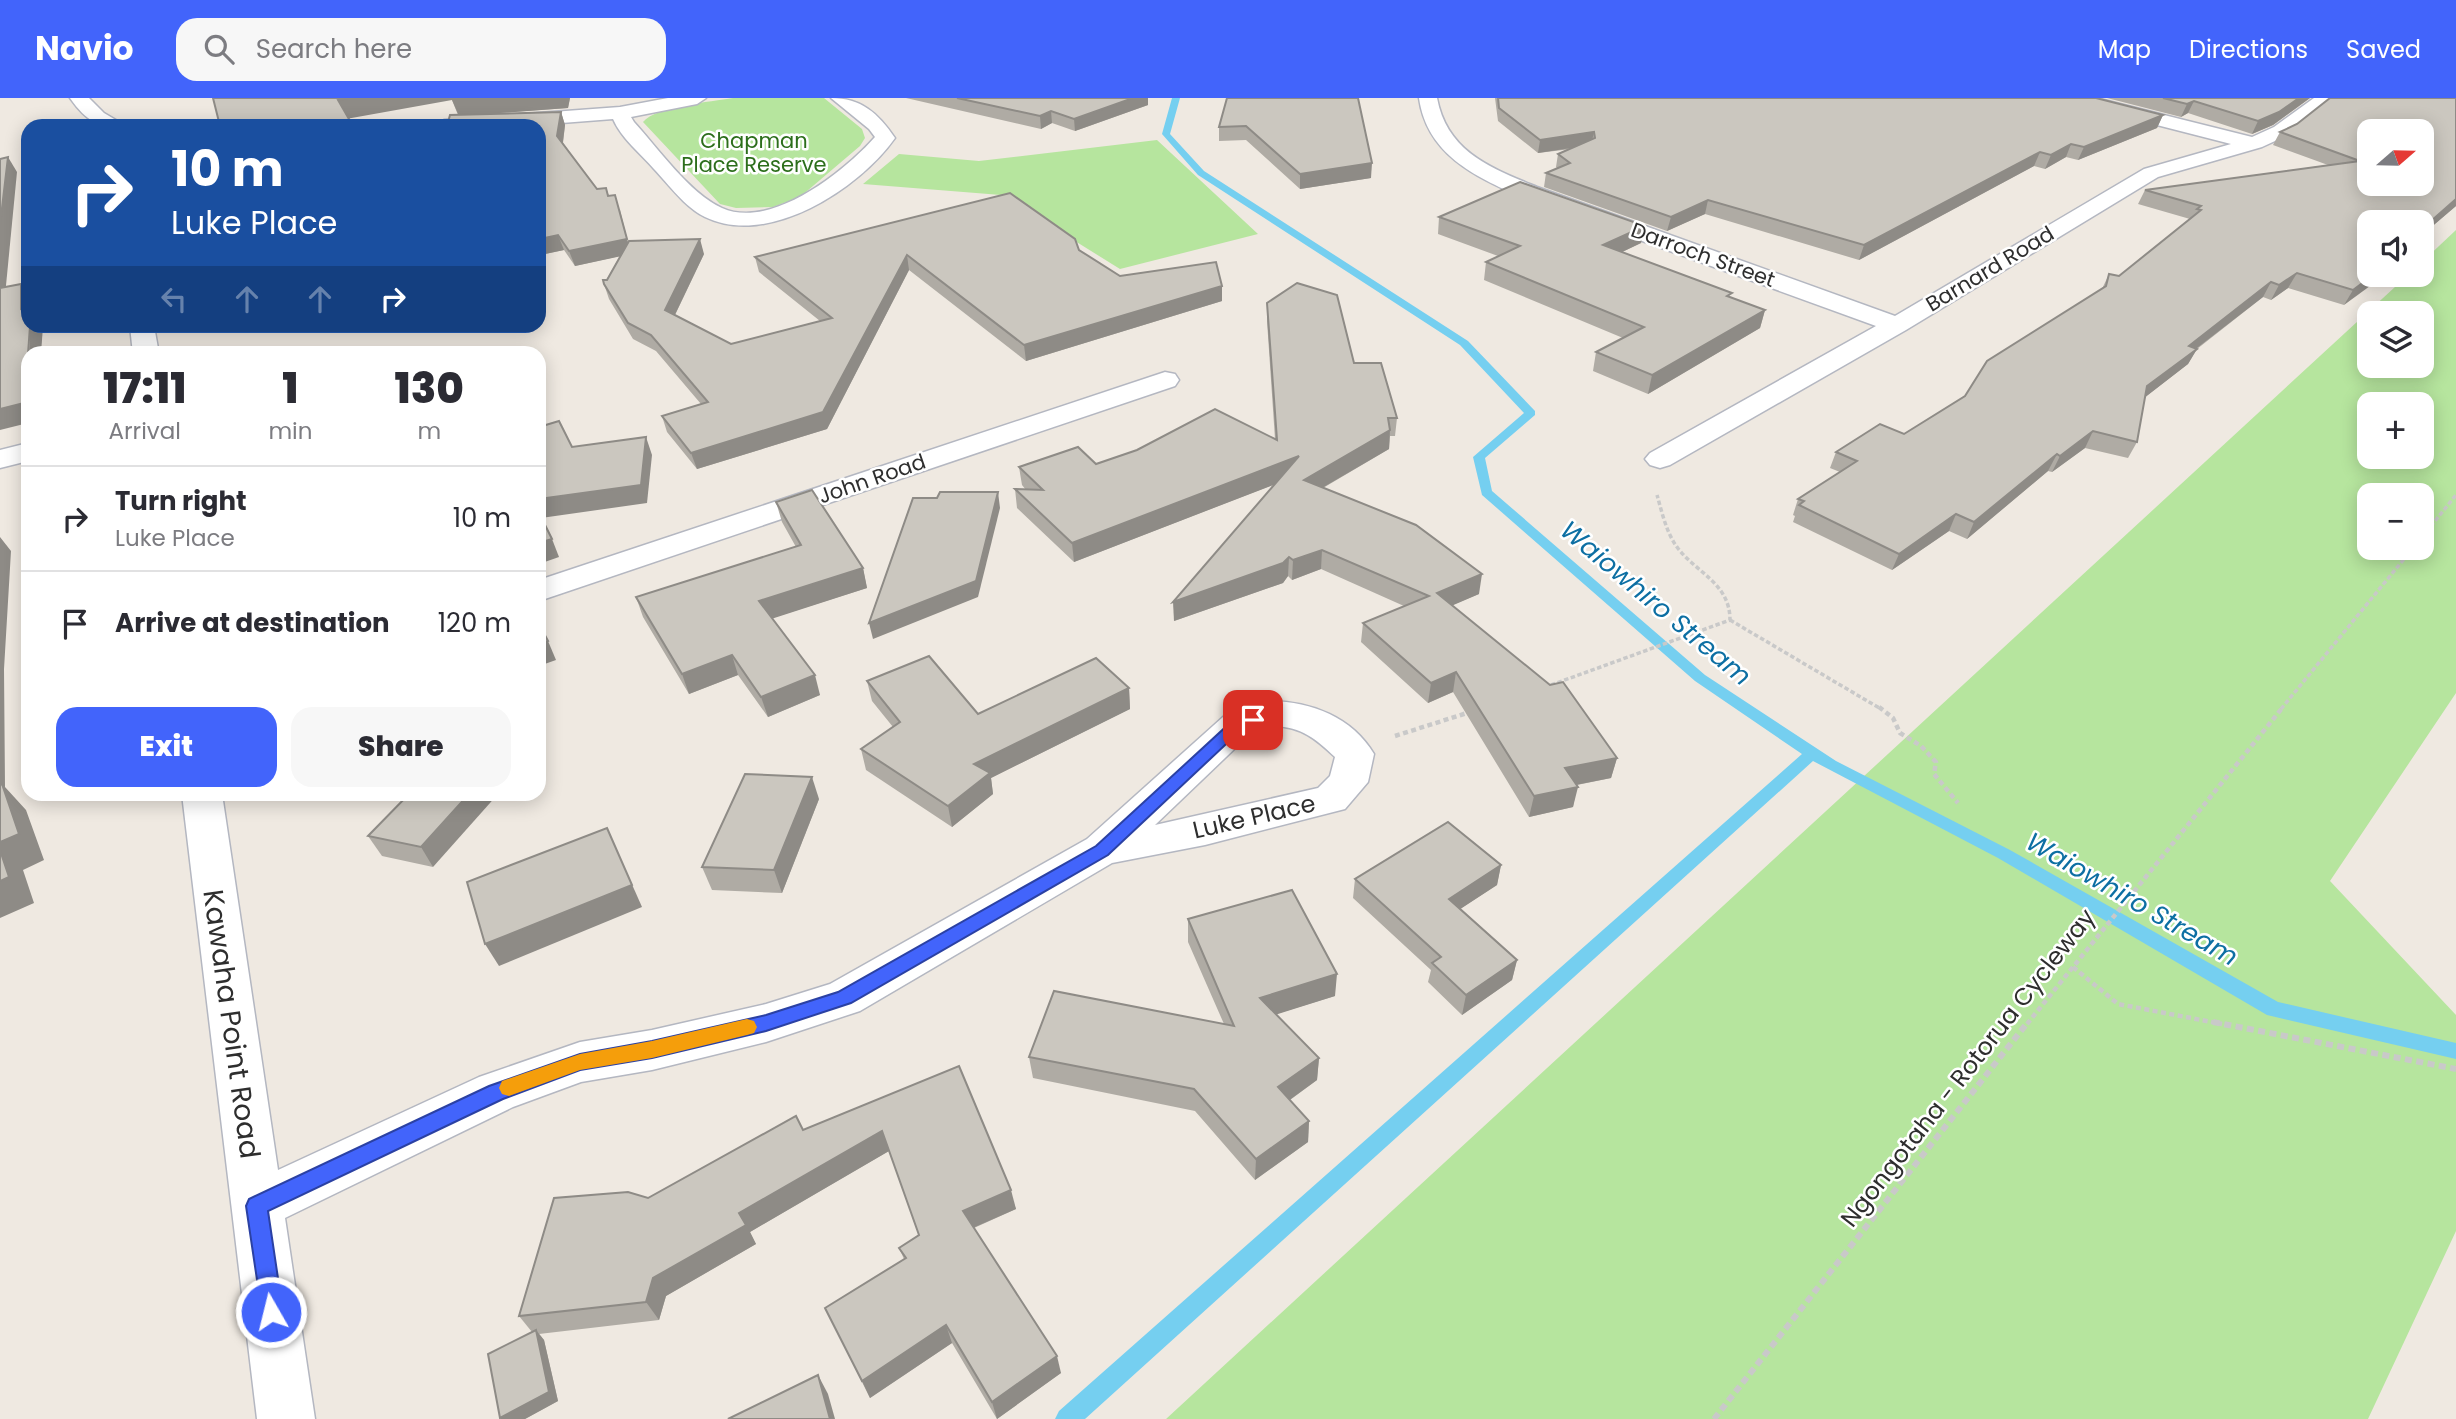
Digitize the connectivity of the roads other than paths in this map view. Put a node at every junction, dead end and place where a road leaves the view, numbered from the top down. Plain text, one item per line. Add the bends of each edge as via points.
1 (79, 98) edge
2 (697, 98) edge
3 (840, 98) edge
4 (1428, 98) edge
5 (2058, 98) edge
6 (2326, 98) edge
7 (2077, 99) edge
8 (111, 100) dead end
9 (620, 113) junction
10 (101, 119) edge
11 (115, 119) edge
12 (539, 119) edge
13 (2255, 144) junction
14 (1897, 325) junction
15 (1165, 380) dead end
16 (21, 454) edge
17 (0, 459) edge
18 (1660, 459) road end
19 (546, 589) edge
20 (203, 801) edge
21 (1102, 850) junction
22 (256, 1206) junction
23 (286, 1419) edge

1 - 10 street
2 - 9 street
3 - 9 street via 876,125 885,138 874,152 797,207 737,220 709,210 625,124
4 - 14 street, Darroch Street via 1441,134 1455,152 1482,170 1542,197
5 - 7 street
6 - 13 street, Barnard Road
7 - 13 street
8 - 11 street
9 - 12 street
13 - 14 street, Barnard Road via 2151,173
14 - 18 street, Barnard Road
15 - 19 street, John Road
16 - 17 street
20 - 22 street, Kawaha Point Road
21 - 21 street, Luke Place via 1236,726 1271,713 1293,714 1324,725 1354,754 1348,782 1331,799
21 - 22 street, Luke Place via 844,998 766,1023 580,1062 496,1092
22 - 23 street, Kawaha Point Road

